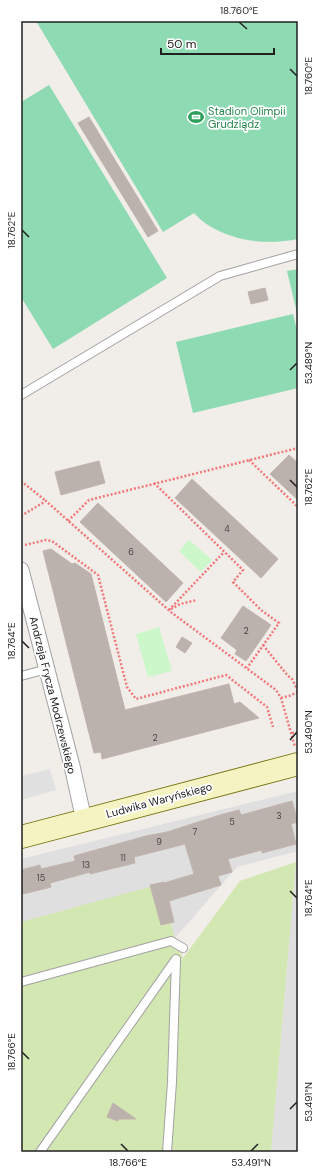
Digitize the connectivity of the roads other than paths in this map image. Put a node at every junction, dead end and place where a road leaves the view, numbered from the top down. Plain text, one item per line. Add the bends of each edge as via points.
1 (298, 254) edge
2 (21, 395) edge
3 (21, 570) edge
4 (47, 669) junction
5 (21, 676) edge
6 (297, 759) edge
7 (84, 820) junction
8 (21, 836) edge
9 (184, 948) dead end
10 (21, 982) edge
11 (40, 1152) edge
12 (167, 1152) edge

1 - 2 lane via 220,276
3 - 4 street, Andrzeja Frycza Modrzewskiego
4 - 5 lane
4 - 7 street, Andrzeja Frycza Modrzewskiego
6 - 7 street, Ludwika Waryńskiego
7 - 8 street, Ludwika Waryńskiego
9 - 10 lane via 171,941
11 - 12 lane via 176,959

